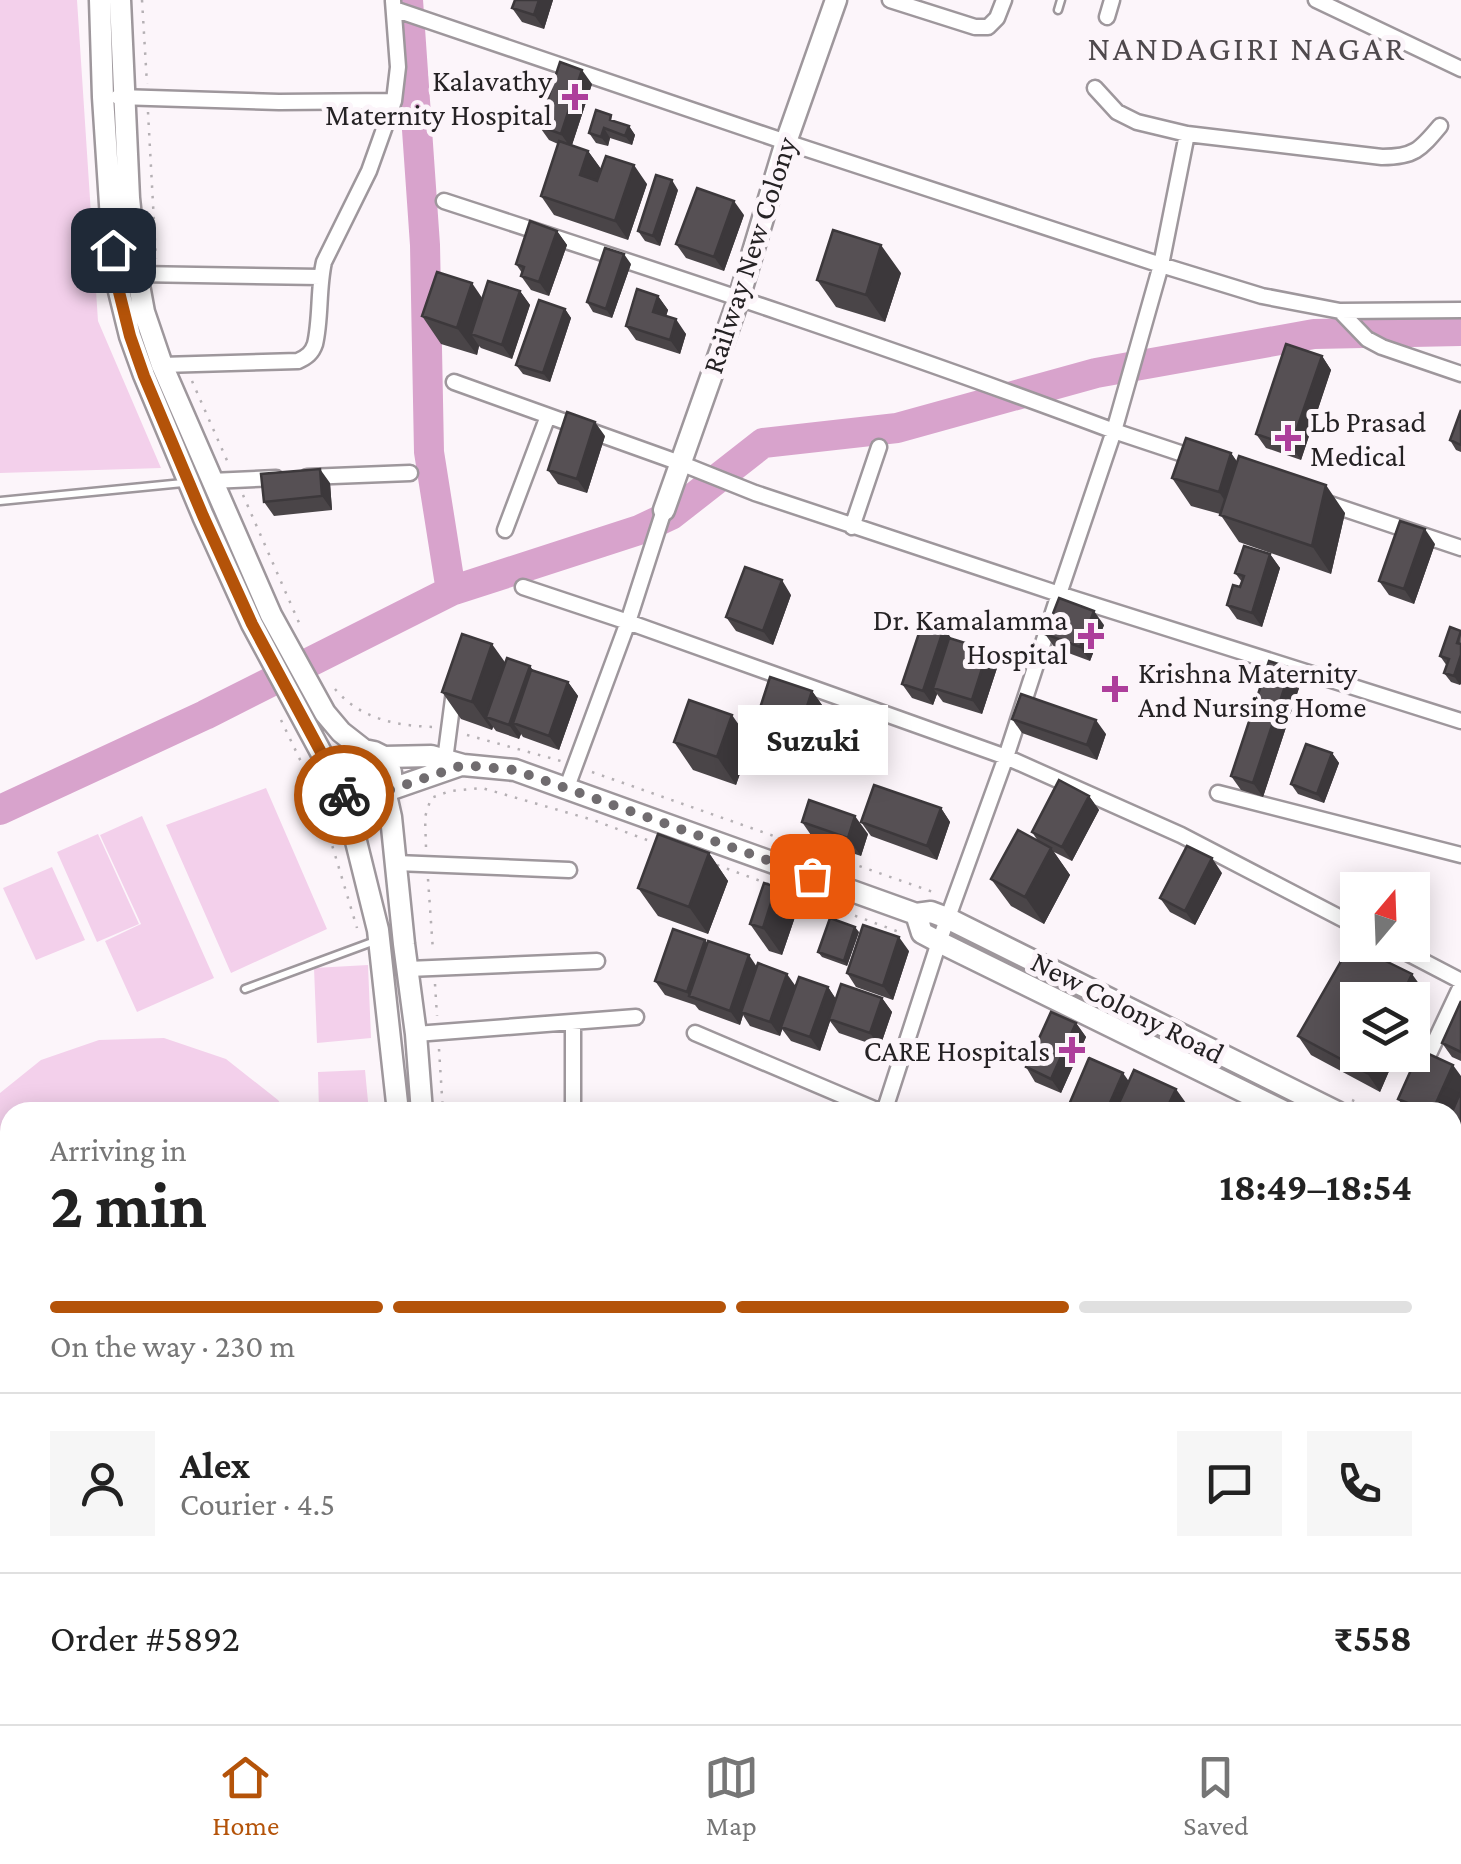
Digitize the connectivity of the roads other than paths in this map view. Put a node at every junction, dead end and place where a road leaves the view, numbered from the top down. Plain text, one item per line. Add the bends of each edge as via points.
1 (100, 0) edge
2 (120, 0) edge
3 (836, 0) edge
4 (890, 0) edge
5 (1004, 0) edge
6 (1061, 0) edge
7 (1112, 0) edge
8 (1316, 0) edge
9 (393, 4) edge
10 (1058, 10) dead end
11 (1107, 17) dead end
12 (1461, 69) edge
13 (1095, 88) dead end
14 (102, 97) junction
15 (125, 97) junction
16 (394, 101) junction
17 (1440, 126) dead end
18 (1187, 134) junction
19 (786, 142) junction
20 (444, 200) dead end
21 (1161, 265) junction
22 (148, 274) junction
23 (320, 277) junction
24 (739, 298) junction
25 (1461, 310) edge
26 (1344, 316) junction
27 (162, 365) junction
28 (1461, 374) edge
29 (454, 382) dead end
30 (548, 416) junction
31 (1114, 431) junction
32 (880, 447) dead end
33 (1206, 462) edge
34 (690, 467) junction
35 (410, 473) dead end
36 (212, 480) junction
37 (189, 482) junction
38 (1317, 500) edge
39 (0, 501) edge
40 (664, 510) joint
41 (852, 526) junction
42 (506, 530) dead end
43 (1461, 548) edge
44 (523, 588) dead end
45 (1059, 594) junction
46 (262, 619) junction
47 (628, 622) junction
48 (456, 676) edge
49 (1461, 721) edge
50 (374, 754) junction
51 (1006, 757) junction
52 (454, 762) junction
53 (567, 787) junction
54 (341, 789) junction
55 (388, 792) junction
56 (1218, 793) dead end
57 (1461, 855) edge
58 (396, 864) junction
59 (569, 870) dead end
60 (916, 914) junction
61 (1340, 917) edge
62 (947, 918) junction
63 (370, 943) junction
64 (937, 949) junction
65 (598, 961) dead end
66 (1422, 962) edge
67 (408, 969) junction
68 (1461, 984) edge
69 (245, 989) dead end
70 (636, 1017) dead end
71 (573, 1024) junction
72 (696, 1032) dead end
73 (427, 1034) junction
74 (1419, 1076) edge
75 (396, 1102) edge
76 (423, 1102) edge
77 (573, 1102) edge
78 (860, 1102) edge
79 (886, 1102) edge
80 (1264, 1102) edge
81 (1317, 1102) edge

1 - 14 main road
2 - 15 main road
3 - 19 main road, Railway New Colony
4 - 5 street via 974,28 988,27
6 - 10 lane
7 - 11 street
8 - 12 street
9 - 16 street
9 - 19 street
13 - 18 street via 1128,119
14 - 15 street
14 - 37 main road via 118,288 144,376
15 - 16 street
15 - 22 main road via 129,198
16 - 23 street
17 - 18 street via 1422,148 1400,157
18 - 21 street
19 - 21 street
19 - 24 main road, Railway New Colony
20 - 24 street
21 - 26 street
21 - 31 street
22 - 23 street
22 - 27 main road via 144,312
23 - 27 street via 308,356
24 - 31 street
24 - 34 main road, Railway New Colony
25 - 26 street
26 - 28 street via 1382,347
27 - 36 main road
29 - 30 street
30 - 34 street
30 - 42 street
31 - 33 street
31 - 45 street
32 - 41 street
34 - 40 main road, Railway New Colony
34 - 41 street
35 - 36 street
36 - 46 main road
37 - 39 lane
37 - 46 main road
38 - 43 street
40 - 47 street
41 - 45 street
44 - 47 street
45 - 49 street
45 - 51 street
46 - 50 main road via 341,732
46 - 54 main road
47 - 51 street
47 - 53 street
48 - 52 street
50 - 52 main road, New Colony Road
50 - 54 main road via 347,756
50 - 55 main road via 392,772
51 - 61 street via 1181,834
51 - 62 street
52 - 53 main road, New Colony Road via 515,770
52 - 55 main road
53 - 60 main road, New Colony Road
54 - 55 main road via 366,805
54 - 63 main road
55 - 58 main road
56 - 57 street
58 - 59 street
58 - 67 main road
60 - 62 main road, New Colony Road
60 - 64 main road, New Colony Road
62 - 64 street
62 - 81 main road, New Colony Road
63 - 69 lane
63 - 75 main road
64 - 79 street
64 - 80 main road, New Colony Road
65 - 67 street
66 - 68 street
67 - 73 main road
68 - 74 street
70 - 71 street
71 - 73 street
71 - 77 street
72 - 78 street
73 - 76 main road

